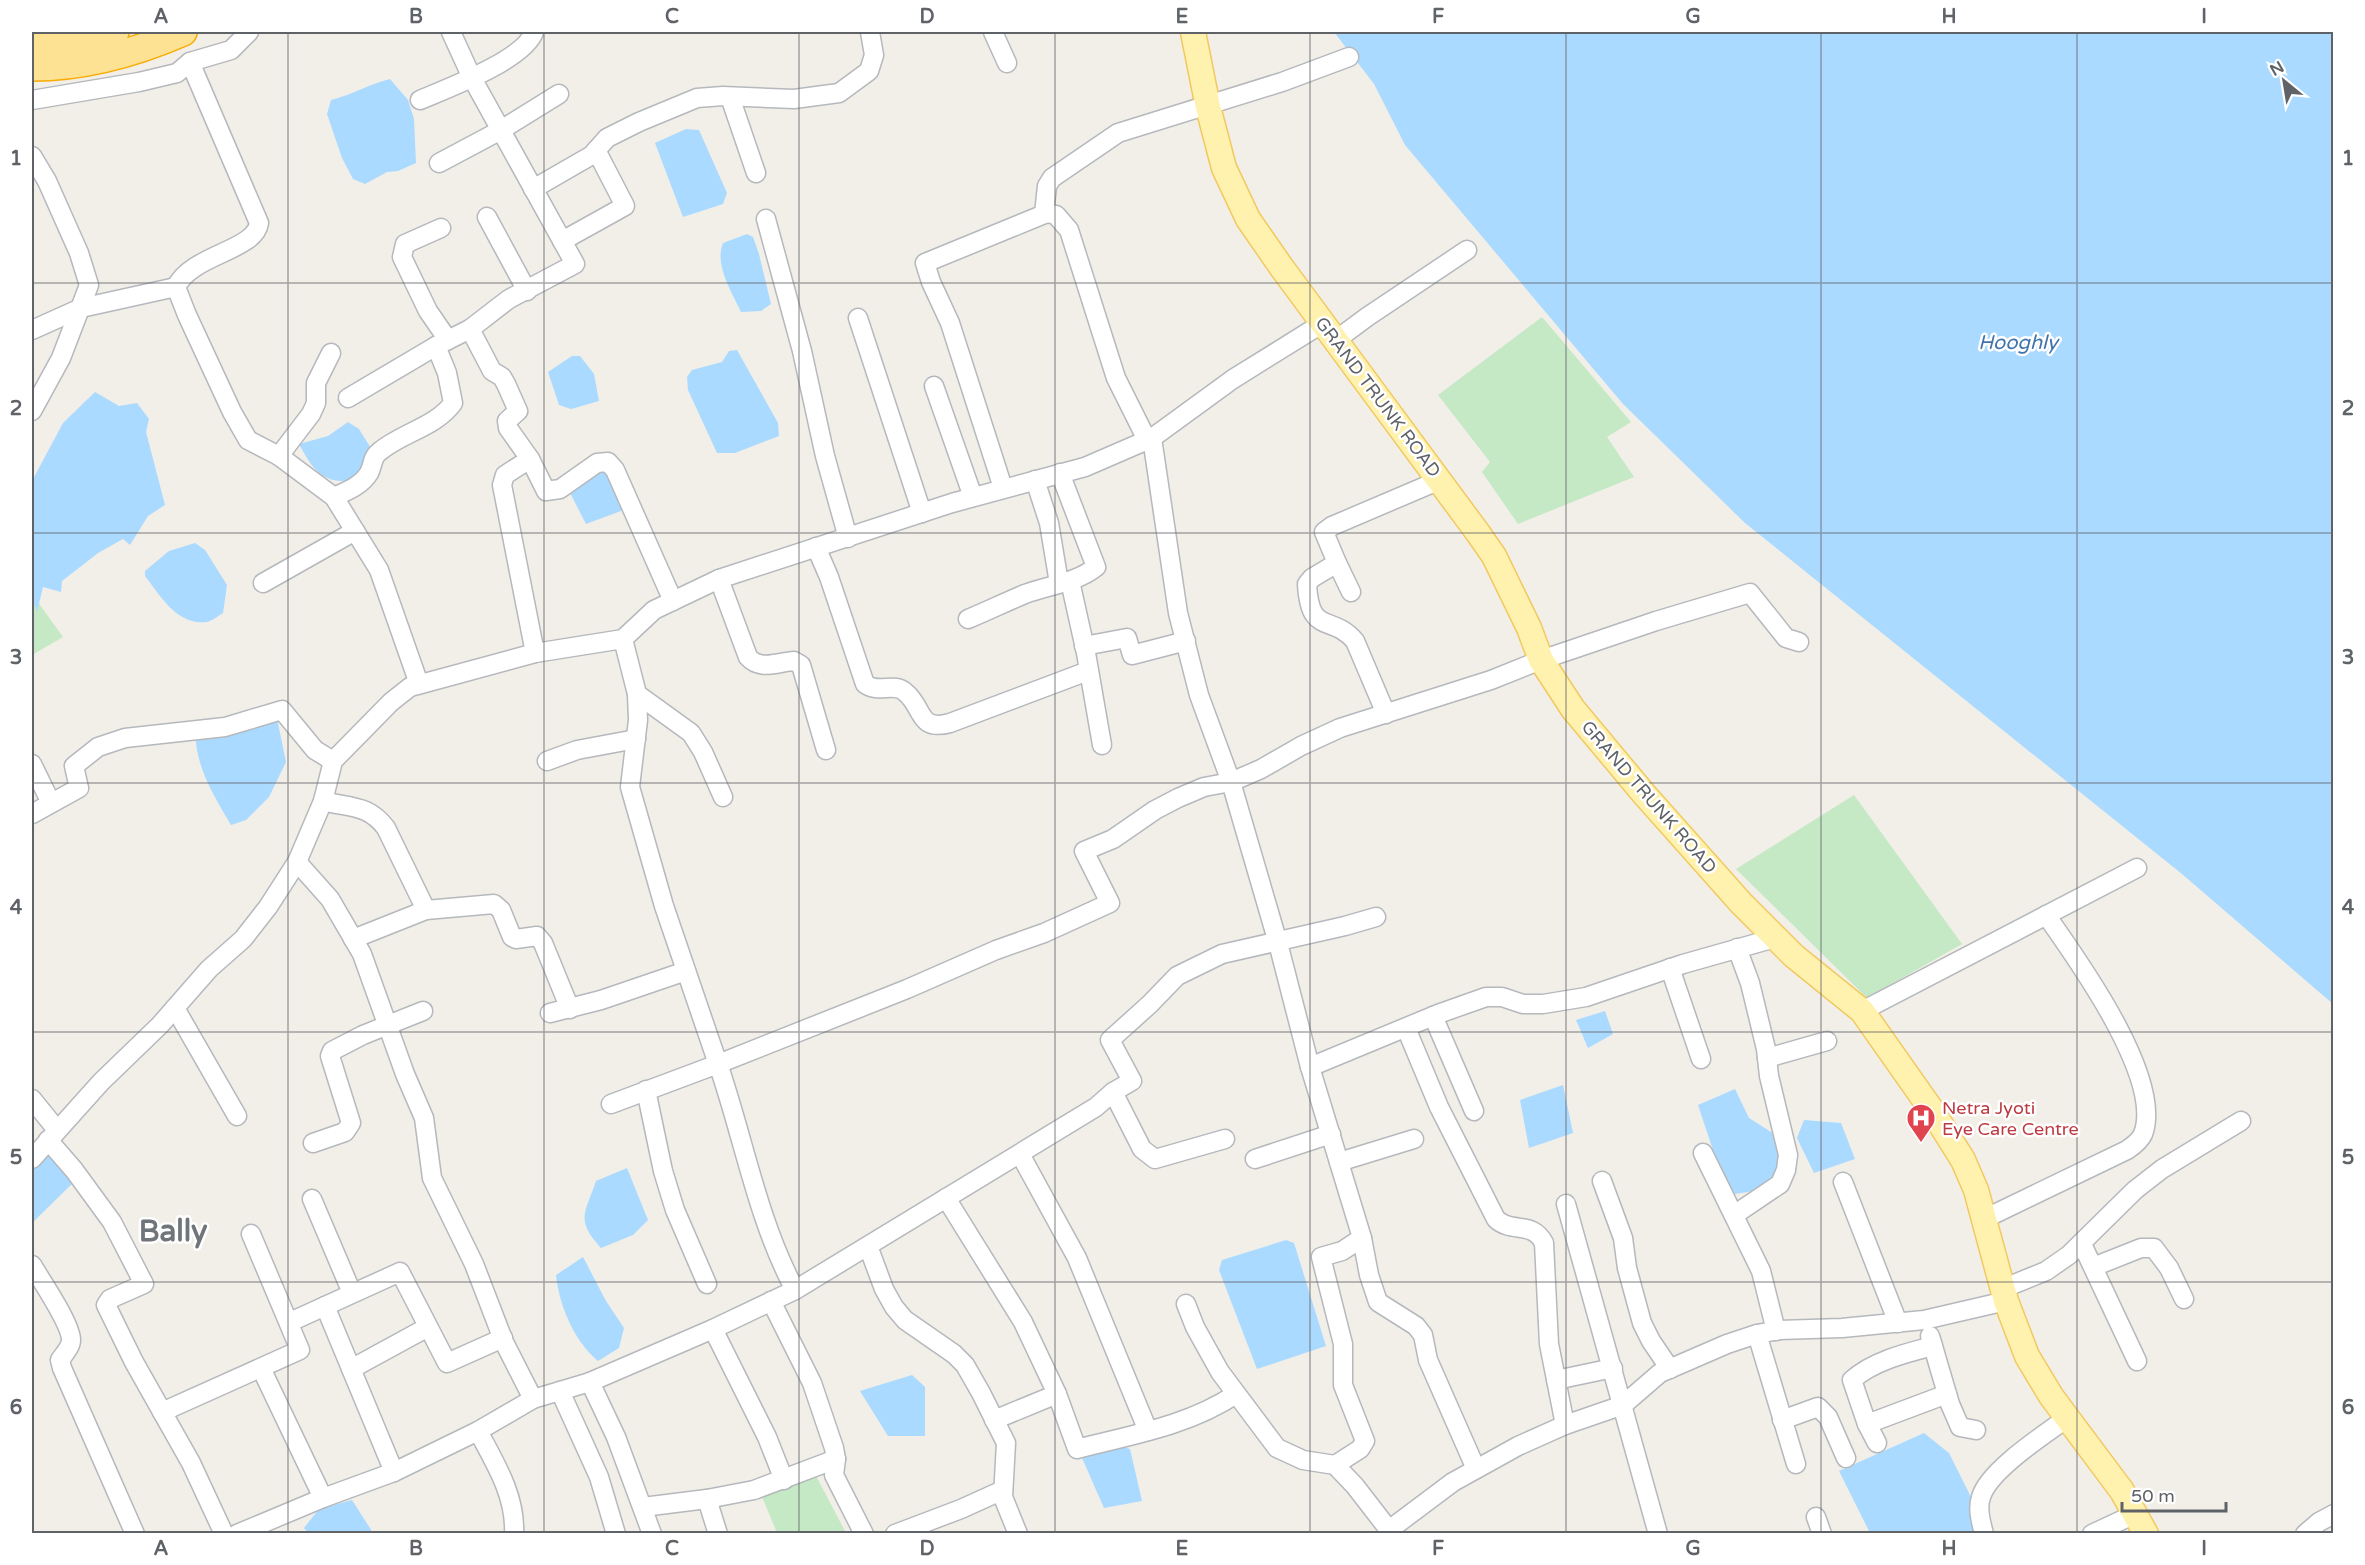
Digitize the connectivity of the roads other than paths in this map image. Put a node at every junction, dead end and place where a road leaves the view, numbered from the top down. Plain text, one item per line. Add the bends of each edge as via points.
1 (183, 32) edge
2 (249, 32) edge
3 (451, 32) edge
4 (534, 32) edge
5 (870, 32) edge
6 (993, 32) edge
7 (1192, 32) edge
8 (109, 41) edge
9 (32, 46) edge
10 (1349, 57) dead end
11 (190, 62) junction
12 (1007, 63) dead end
13 (32, 68) edge
14 (472, 78) junction
15 (559, 94) dead end
16 (730, 97) junction
17 (32, 100) edge
18 (420, 100) dead end
19 (1208, 107) junction
20 (501, 130) junction
21 (596, 150) junction
22 (32, 156) edge
23 (439, 163) dead end
24 (756, 173) dead end
25 (533, 189) junction
26 (1044, 214) junction
27 (488, 218) dead end
28 (766, 219) dead end
29 (441, 228) dead end
30 (562, 241) junction
31 (1467, 250) dead end
32 (176, 287) junction
33 (526, 291) junction
34 (81, 308) junction
35 (858, 318) dead end
36 (470, 329) junction
37 (32, 330) edge
38 (1330, 331) junction
39 (442, 343) junction
40 (331, 353) dead end
41 (934, 386) dead end
42 (348, 398) dead end
43 (32, 411) edge
44 (1149, 439) junction
45 (279, 456) junction
46 (531, 459) junction
47 (1060, 473) junction
48 (1035, 480) junction
49 (1440, 480) junction
50 (1004, 488) junction
51 (334, 497) junction
52 (973, 497) junction
53 (922, 513) junction
54 (355, 531) junction
55 (848, 538) junction
56 (816, 547) junction
57 (1337, 563) junction
58 (719, 579) junction
59 (1065, 582) junction
60 (263, 583) dead end
61 (1351, 592) dead end
62 (672, 601) junction
63 (968, 619) dead end
64 (623, 639) junction
65 (1186, 641) junction
66 (1799, 642) dead end
67 (1084, 646) junction
68 (535, 653) junction
69 (1541, 660) junction
70 (1088, 671) junction
71 (418, 684) junction
72 (637, 694) junction
73 (1386, 714) junction
74 (636, 739) junction
75 (1102, 745) dead end
76 (826, 750) dead end
77 (333, 761) junction
78 (547, 761) dead end
79 (32, 764) edge
80 (1231, 782) junction
81 (723, 797) dead end
82 (323, 801) junction
83 (51, 803) junction
84 (32, 814) edge
85 (297, 862) junction
86 (2137, 868) dead end
87 (426, 910) junction
88 (2046, 915) junction
89 (1376, 917) dead end
90 (1775, 938) junction
91 (353, 939) junction
92 (1278, 943) junction
93 (1737, 948) junction
94 (1670, 968) junction
95 (686, 971) junction
96 (175, 1008) junction
97 (570, 1009) junction
98 (423, 1011) dead end
99 (1862, 1011) junction
100 (550, 1013) dead end
101 (1433, 1016) junction
102 (388, 1026) junction
103 (1406, 1028) junction
104 (1827, 1041) dead end
105 (1767, 1058) junction
106 (1701, 1059) dead end
107 (717, 1064) junction
108 (1310, 1067) junction
109 (646, 1090) junction
110 (1113, 1092) junction
111 (32, 1099) edge
112 (611, 1104) dead end
113 (1474, 1111) dead end
114 (237, 1116) dead end
115 (2241, 1121) dead end
116 (1331, 1134) junction
117 (52, 1135) junction
118 (1225, 1139) dead end
119 (1414, 1139) dead end
120 (314, 1143) dead end
121 (1020, 1154) junction
122 (1703, 1154) dead end
123 (32, 1159) edge
124 (1255, 1159) dead end
125 (1339, 1162) junction
126 (1602, 1181) dead end
127 (1843, 1182) dead end
128 (946, 1198) junction
129 (312, 1199) dead end
130 (1566, 1204) dead end
131 (1734, 1215) junction
132 (1984, 1219) junction
133 (251, 1234) dead end
134 (1362, 1238) junction
135 (2082, 1244) junction
136 (868, 1246) junction
137 (32, 1266) edge
138 (2093, 1267) junction
139 (707, 1284) dead end
140 (795, 1290) junction
141 (352, 1293) junction
142 (2004, 1295) junction
143 (2184, 1299) dead end
144 (771, 1301) junction
145 (1186, 1304) dead end
146 (325, 1306) junction
147 (1924, 1320) junction
148 (290, 1322) junction
149 (1898, 1323) junction
150 (428, 1327) junction
151 (713, 1329) junction
152 (1776, 1331) junction
153 (1757, 1334) junction
154 (502, 1338) junction
155 (1933, 1346) junction
156 (2137, 1361) dead end
157 (261, 1368) junction
158 (1613, 1368) junction
159 (351, 1369) junction
160 (1670, 1369) junction
161 (1556, 1380) junction
162 (590, 1382) junction
163 (560, 1391) junction
164 (1057, 1394) junction
165 (1236, 1394) junction
166 (1947, 1394) junction
167 (533, 1399) junction
168 (1623, 1405) junction
169 (162, 1412) junction
170 (2067, 1418) junction
171 (994, 1420) junction
172 (1782, 1420) junction
173 (1867, 1424) junction
174 (1565, 1425) junction
175 (1976, 1430) dead end
176 (478, 1431) junction
177 (1148, 1431) junction
178 (1877, 1443) dead end
179 (1846, 1458) dead end
180 (836, 1459) junction
181 (1796, 1464) dead end
182 (1335, 1465) junction
183 (1476, 1468) junction
184 (394, 1472) junction
185 (784, 1480) junction
186 (1003, 1490) junction
187 (323, 1498) junction
188 (707, 1499) junction
189 (643, 1507) junction
190 (2334, 1514) edge
191 (2141, 1524) edge
192 (262, 1528) edge
193 (1390, 1532) edge
194 (135, 1533) edge
195 (224, 1533) edge
196 (237, 1533) edge
197 (514, 1533) edge
198 (616, 1533) edge
199 (652, 1533) edge
200 (718, 1533) edge
201 (864, 1533) edge
202 (895, 1533) edge
203 (1018, 1533) edge
204 (1658, 1533) edge
205 (1984, 1533) edge
206 (2092, 1533) edge
207 (2305, 1533) edge

1 - 8 highway via 162,41
2 - 11 street via 231,50
3 - 14 street
4 - 14 street via 521,50
5 - 16 street via 874,55 869,71 839,93 794,99
6 - 12 street
7 - 19 main road, GRAND TRUNK ROAD
8 - 9 highway
8 - 13 highway
10 - 19 street
11 - 17 street via 177,73
11 - 32 street via 259,223 258,231 247,241 192,268
14 - 18 street
14 - 20 street
15 - 20 street
16 - 21 street via 698,98 607,138
16 - 24 street
19 - 26 street via 1136,127 1105,141 1048,182
19 - 38 main road, GRAND TRUNK ROAD via 1224,168 1248,219
20 - 23 street
20 - 25 street
21 - 25 street
21 - 30 street via 625,206
22 - 34 street via 79,253 89,285
25 - 30 street
26 - 44 street via 1052,212 1069,230 1109,357 1128,405
26 - 50 street via 925,263 950,323
27 - 33 street
28 - 55 street
29 - 39 street via 405,244 402,257
30 - 33 street via 575,264
31 - 38 street via 1367,316
32 - 34 street
32 - 45 street via 248,440
33 - 36 street
34 - 37 street
34 - 43 street via 61,358
35 - 53 street
36 - 39 street
36 - 46 street via 492,371 502,376 506,384 518,411 507,421 508,428
38 - 44 street via 1233,379
38 - 49 main road, GRAND TRUNK ROAD
39 - 42 street
39 - 51 street via 453,403 445,414 376,453 369,474 358,486
40 - 45 street via 316,383 316,403 311,414
41 - 52 street
44 - 47 street via 1085,467
44 - 65 street
45 - 51 street
46 - 62 street via 546,491 560,489 597,463 608,462 615,470
46 - 68 street via 505,475 502,485
47 - 48 street
47 - 59 street via 1096,563 1091,572
48 - 50 street
48 - 59 street
49 - 57 street via 1324,532
49 - 69 main road, GRAND TRUNK ROAD via 1494,556
50 - 52 street
51 - 54 street
52 - 53 street
53 - 55 street
54 - 60 street
54 - 71 street via 379,570
55 - 56 street
56 - 58 street
56 - 70 street via 865,684 876,690 900,688 929,724 950,723
57 - 61 street
57 - 73 street via 1307,584 1311,611 1355,641
58 - 62 street
58 - 76 street via 752,662 765,665 797,661 801,665
59 - 63 street
59 - 67 street
62 - 64 street via 654,610
64 - 68 street
64 - 72 street
65 - 67 street via 1132,655 1128,638
65 - 80 street via 1199,695
66 - 69 street via 1786,638 1750,593
67 - 70 street
68 - 71 street
69 - 73 street
69 - 90 main road, GRAND TRUNK ROAD via 1573,709 1610,754
70 - 75 street
71 - 77 street via 390,702
72 - 74 street
72 - 81 street via 691,733
73 - 80 street via 1323,735
74 - 78 street via 577,750
74 - 95 street via 630,786 649,860
77 - 82 street
77 - 83 street via 315,750 282,710 225,727 125,738 98,747 74,766 79,788
79 - 83 street
80 - 92 street
80 - 107 street via 1204,787 1178,798 1113,839 1084,851 1110,903 908,989
82 - 85 street
82 - 87 street via 372,812 378,818
83 - 84 street
85 - 91 street via 330,899
85 - 96 street via 243,939 209,969
86 - 88 street
87 - 91 street
87 - 97 street via 498,906 512,937 537,936 543,943
88 - 99 street
88 - 132 street via 2116,1022 2143,1093 2143,1134 2127,1150
89 - 92 street
90 - 93 street
90 - 99 main road, GRAND TRUNK ROAD
91 - 102 street
92 - 108 street
92 - 110 street via 1222,954 1177,976 1110,1040 1132,1081
93 - 94 street
93 - 105 street via 1750,983
94 - 101 street via 1586,997 1523,1004 1494,996
94 - 106 street
95 - 97 street
95 - 107 street
96 - 114 street
96 - 117 street
97 - 100 street
98 - 102 street
99 - 132 main road, GRAND TRUNK ROAD via 1963,1160
101 - 103 street
101 - 113 street
102 - 120 street via 332,1051 330,1056 351,1123 345,1132
102 - 154 street via 424,1118 432,1178 474,1264
103 - 108 street
103 - 161 street via 1439,1107 1496,1219 1502,1224 1529,1228 1544,1243 1549,1344
104 - 105 street
105 - 131 street via 1788,1155 1786,1170 1780,1184
107 - 109 street
107 - 140 street via 754,1189 778,1258
108 - 116 street
109 - 112 street
109 - 139 street via 675,1210
110 - 118 street via 1142,1149 1155,1159
110 - 121 street via 1096,1107
111 - 117 street
115 - 135 street via 2162,1169 2135,1190
116 - 124 street
116 - 125 street
117 - 123 street
117 - 169 street via 112,1222 144,1284 106,1305
119 - 125 street
121 - 128 street
121 - 177 street via 1077,1258
122 - 131 street
125 - 134 street
126 - 160 street via 1623,1238 1642,1323
127 - 149 street
128 - 136 street
128 - 164 street via 1023,1322
129 - 141 street
130 - 158 street
131 - 152 street via 1761,1271
132 - 142 main road, GRAND TRUNK ROAD
133 - 148 street
134 - 182 street via 1342,1251 1321,1257 1343,1344 1343,1385 1365,1441 1360,1449
134 - 183 street via 1378,1302 1416,1326 1423,1335 1428,1360
135 - 138 street
135 - 142 street
136 - 140 street
136 - 171 street via 894,1307 905,1320 965,1365
137 - 194 street via 69,1331 70,1345 60,1360 62,1368
138 - 143 street via 2140,1248 2154,1248
138 - 156 street
140 - 144 street
141 - 146 street
141 - 150 street via 400,1272
142 - 147 street
142 - 170 main road, GRAND TRUNK ROAD via 2027,1356
144 - 151 street
144 - 180 street via 812,1383 831,1433
145 - 165 street via 1195,1328
146 - 148 street
146 - 159 street
147 - 149 street
147 - 155 street
148 - 157 street via 300,1350
149 - 152 street
150 - 154 street via 447,1363
150 - 159 street
151 - 162 street
151 - 185 street
152 - 153 street
153 - 160 street
153 - 172 street
154 - 167 street
155 - 166 street
155 - 173 street via 1882,1363 1852,1380
157 - 169 street
157 - 187 street
158 - 161 street
158 - 168 street
159 - 184 street
160 - 168 street
161 - 174 street
162 - 163 street
162 - 189 street
163 - 167 street
163 - 198 street via 599,1477
164 - 171 street
164 - 177 street via 1077,1449
165 - 177 street via 1183,1422
165 - 182 street via 1277,1448 1303,1460
166 - 173 street
166 - 175 street via 1960,1428
167 - 176 street
168 - 174 street
168 - 204 street
169 - 195 street
170 - 191 main road, GRAND TRUNK ROAD
170 - 205 street via 1992,1478 1980,1497 1979,1519
171 - 186 street via 1006,1443
172 - 179 street via 1818,1407 1828,1417
172 - 181 street
173 - 178 street
174 - 183 street
176 - 184 street
176 - 197 street via 507,1491 514,1511
180 - 185 street
180 - 201 street via 834,1475
182 - 193 street
183 - 193 street via 1452,1482
184 - 187 street
185 - 188 street
186 - 202 street
186 - 203 street
187 - 192 street
188 - 189 street
188 - 200 street
189 - 199 street
190 - 207 street
191 - 206 street
192 - 196 street

